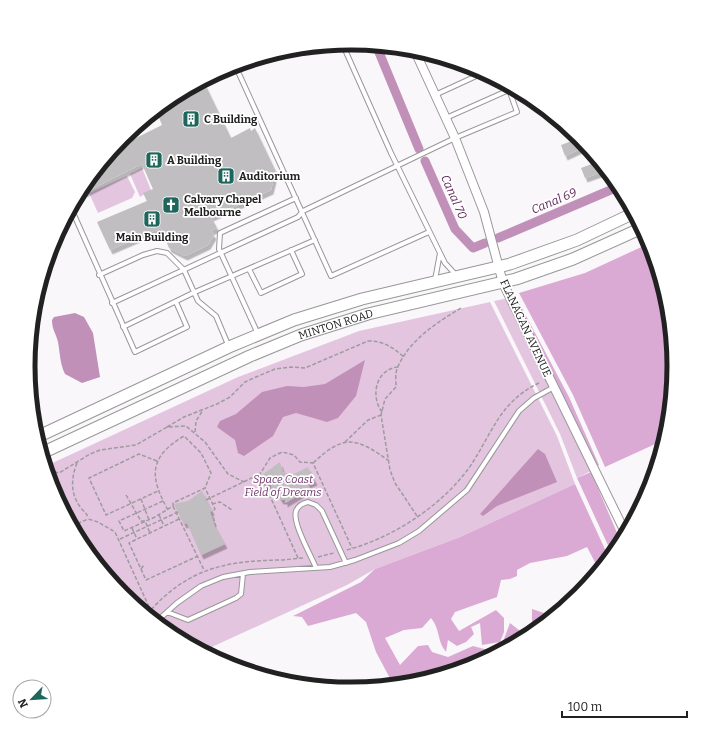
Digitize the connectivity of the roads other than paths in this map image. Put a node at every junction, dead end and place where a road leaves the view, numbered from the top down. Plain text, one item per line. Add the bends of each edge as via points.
1 (345, 50) edge
2 (418, 57) edge
3 (237, 71) edge
4 (476, 76) edge
5 (507, 91) edge
6 (510, 93) edge
7 (435, 95) junction
8 (446, 118) junction
9 (455, 138) junction
10 (398, 166) junction
11 (296, 198) junction
12 (303, 211) junction
13 (73, 215) edge
14 (629, 215) edge
15 (636, 231) edge
16 (430, 232) junction
17 (315, 240) junction
18 (291, 250) junction
19 (220, 251) junction
20 (440, 253) junction
21 (498, 267) junction
22 (249, 269) junction
23 (184, 270) junction
24 (99, 275) junction
25 (231, 276) junction
26 (458, 276) junction
27 (435, 282) junction
28 (503, 283) junction
29 (194, 292) junction
30 (176, 302) junction
31 (112, 303) junction
32 (123, 327) junction
33 (258, 335) junction
34 (229, 347) junction
35 (250, 356) junction
36 (554, 387) junction
37 (43, 434) edge
38 (49, 456) edge
39 (623, 527) edge
40 (346, 563) junction
41 (316, 568) junction
42 (243, 574) junction
43 (167, 612) junction
44 (161, 617) edge

1 - 10 lane
2 - 7 street, FLANAGAN AVENUE
3 - 11 lane
4 - 7 lane
5 - 8 lane
6 - 9 lane via 517,112
7 - 8 street, FLANAGAN AVENUE
8 - 9 street, FLANAGAN AVENUE
9 - 10 lane
9 - 21 street, FLANAGAN AVENUE via 484,212
10 - 12 lane
10 - 16 lane
11 - 12 lane
11 - 19 lane via 220,233
12 - 17 lane
12 - 19 lane via 298,217
13 - 24 lane
14 - 21 main road, MINTON ROAD via 577,240
15 - 28 main road, MINTON ROAD via 573,259
16 - 17 lane via 331,276
16 - 20 lane
17 - 18 lane
18 - 22 lane
18 - 22 lane via 302,274 261,293
19 - 23 lane
19 - 25 lane
20 - 26 lane via 445,263
20 - 27 lane
21 - 26 main road, MINTON ROAD
21 - 28 street, FLANAGAN AVENUE
22 - 25 lane
23 - 24 lane via 167,253 157,251
23 - 29 lane
23 - 31 lane
24 - 31 lane
25 - 29 lane
25 - 33 lane
26 - 27 main road, MINTON ROAD
27 - 33 main road, MINTON ROAD via 362,299 294,320
28 - 35 main road, MINTON ROAD via 368,314 301,335
28 - 36 street, FLANAGAN AVENUE
29 - 30 lane
29 - 34 lane via 198,301 216,316
30 - 32 lane
30 - 32 lane via 187,327 148,346 135,352
31 - 32 lane
33 - 34 main road, MINTON ROAD
33 - 35 main road
34 - 35 main road
34 - 37 main road, MINTON ROAD
35 - 38 main road, MINTON ROAD
36 - 39 street, FLANAGAN AVENUE
36 - 40 lane via 534,398 519,411 467,490 443,511 419,531 399,543
40 - 41 lane
40 - 41 lane via 322,511 308,502 296,510 295,521
41 - 42 lane
42 - 43 lane via 223,577 201,586
42 - 43 lane via 241,594 236,598 188,620
43 - 44 lane

